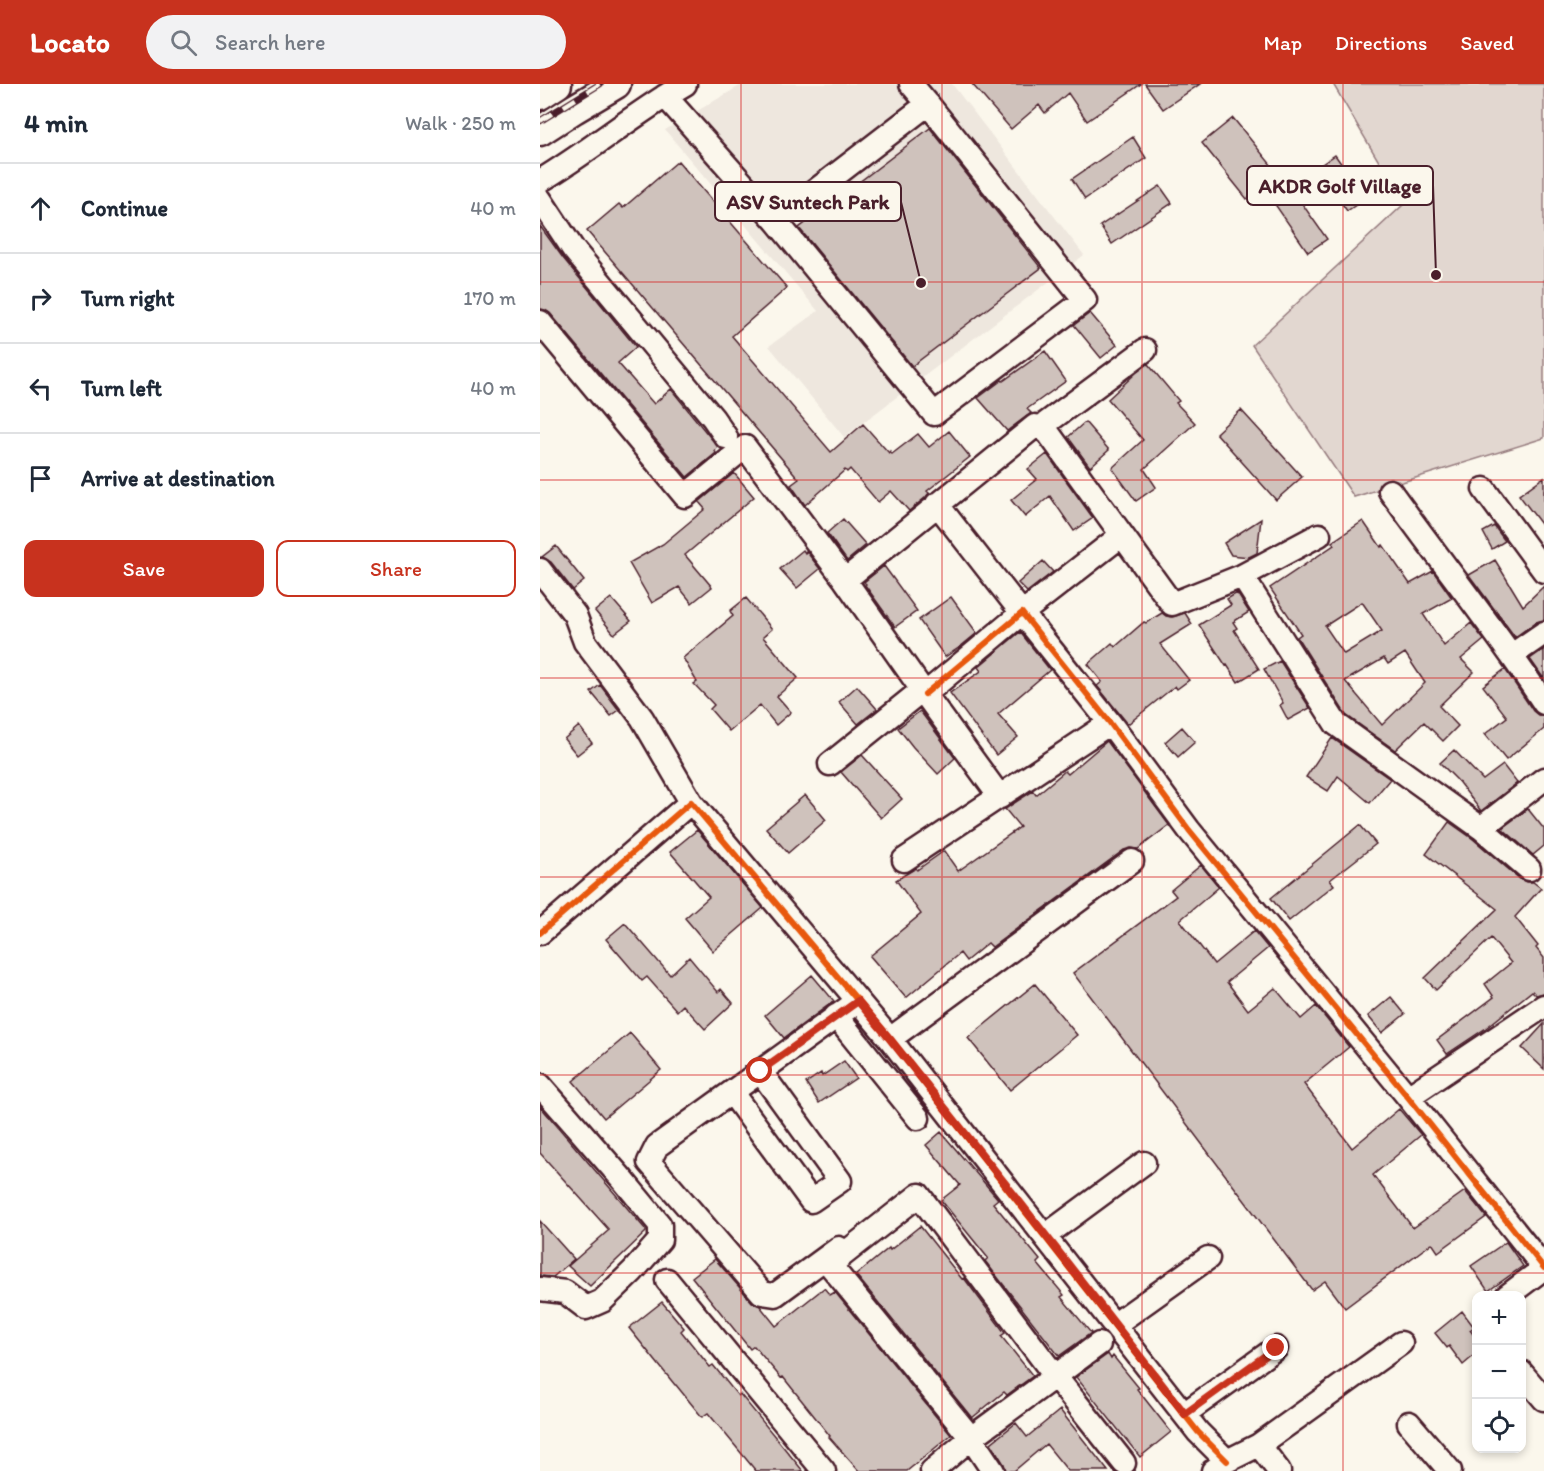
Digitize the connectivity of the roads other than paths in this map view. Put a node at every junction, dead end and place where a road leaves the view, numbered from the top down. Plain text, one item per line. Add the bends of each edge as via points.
1 (557, 84) edge
2 (616, 84) edge
3 (685, 84) edge
4 (911, 84) edge
5 (540, 95) edge
6 (665, 96) junction
7 (928, 104) junction
8 (540, 131) edge
9 (547, 173) edge
10 (540, 199) edge
11 (776, 221) junction
12 (540, 322) edge
13 (1145, 350) dead end
14 (1041, 427) junction
15 (726, 437) dead end
16 (1484, 489) dead end
17 (1390, 491) dead end
18 (938, 504) junction
19 (1122, 535) junction
20 (1319, 535) dead end
21 (540, 570) edge
22 (1544, 571) edge
23 (1242, 576) junction
24 (846, 580) junction
25 (1022, 613) junction
26 (1544, 633) edge
27 (1512, 655) junction
28 (924, 692) junction
29 (1544, 703) edge
30 (1110, 723) junction
31 (830, 764) dead end
32 (1544, 779) edge
33 (1000, 797) junction
34 (691, 802) junction
35 (1481, 828) junction
36 (904, 860) dead end
37 (1132, 861) dead end
38 (1529, 869) dead end
39 (544, 921) edge
40 (858, 1001) junction
41 (1544, 1006) edge
42 (836, 1016) junction
43 (890, 1039) junction
44 (760, 1071) junction
45 (540, 1085) edge
46 (732, 1093) junction
47 (1408, 1097) junction
48 (918, 1118) dead end
49 (1144, 1163) dead end
50 (879, 1218) dead end
51 (1045, 1236) junction
52 (1208, 1258) dead end
53 (1544, 1268) edge
54 (668, 1280) dead end
55 (540, 1289) edge
56 (1514, 1291) edge
57 (1114, 1325) junction
58 (1401, 1343) dead end
59 (1099, 1344) dead end
60 (1276, 1348) dead end
61 (1055, 1376) junction
62 (1526, 1378) edge
63 (1544, 1400) edge
64 (1191, 1423) junction
65 (1409, 1423) dead end
66 (971, 1438) junction
67 (1259, 1445) junction
68 (1124, 1463) dead end
69 (1220, 1466) edge
70 (824, 1471) edge
71 (932, 1471) edge
72 (993, 1471) edge
73 (1207, 1471) edge
74 (1279, 1471) edge
75 (1450, 1471) edge

1 - 5 main road
2 - 8 main road
3 - 6 street
4 - 7 street
6 - 9 street
6 - 11 street
7 - 11 street
7 - 11 street via 1085,300 934,414
10 - 15 street via 573,249
12 - 24 street via 685,496 745,447
13 - 14 street
14 - 18 street via 1028,431
14 - 19 street
16 - 22 street
17 - 27 street
18 - 24 street
18 - 25 street
19 - 23 street via 1172,604
19 - 25 street
20 - 23 street
21 - 34 street via 575,615 585,642 642,718
23 - 35 street via 1336,724
24 - 28 street
25 - 28 street
25 - 30 street
26 - 27 street
27 - 29 street
28 - 31 street
28 - 33 street
30 - 33 street
30 - 47 street via 1189,830
32 - 35 street
33 - 36 street
34 - 39 street
34 - 40 street
35 - 38 street
37 - 43 street
40 - 42 street
40 - 43 street
41 - 47 street
42 - 44 street
42 - 48 street
43 - 51 street
44 - 46 street
44 - 46 street via 840,1181 810,1201
45 - 55 street via 660,1225 660,1240 602,1301 585,1308 566,1292
46 - 50 street via 657,1146 649,1162 762,1293 775,1295
47 - 53 street
49 - 51 street
51 - 57 street
52 - 57 street
53 - 56 street
54 - 70 street
57 - 64 street
58 - 67 street
59 - 61 street
60 - 64 street
61 - 66 street
61 - 66 street via 919,1195 830,1265
61 - 68 street
62 - 63 street
64 - 69 street
64 - 73 street
65 - 75 street
66 - 71 street
66 - 72 street
67 - 69 street
67 - 74 street

